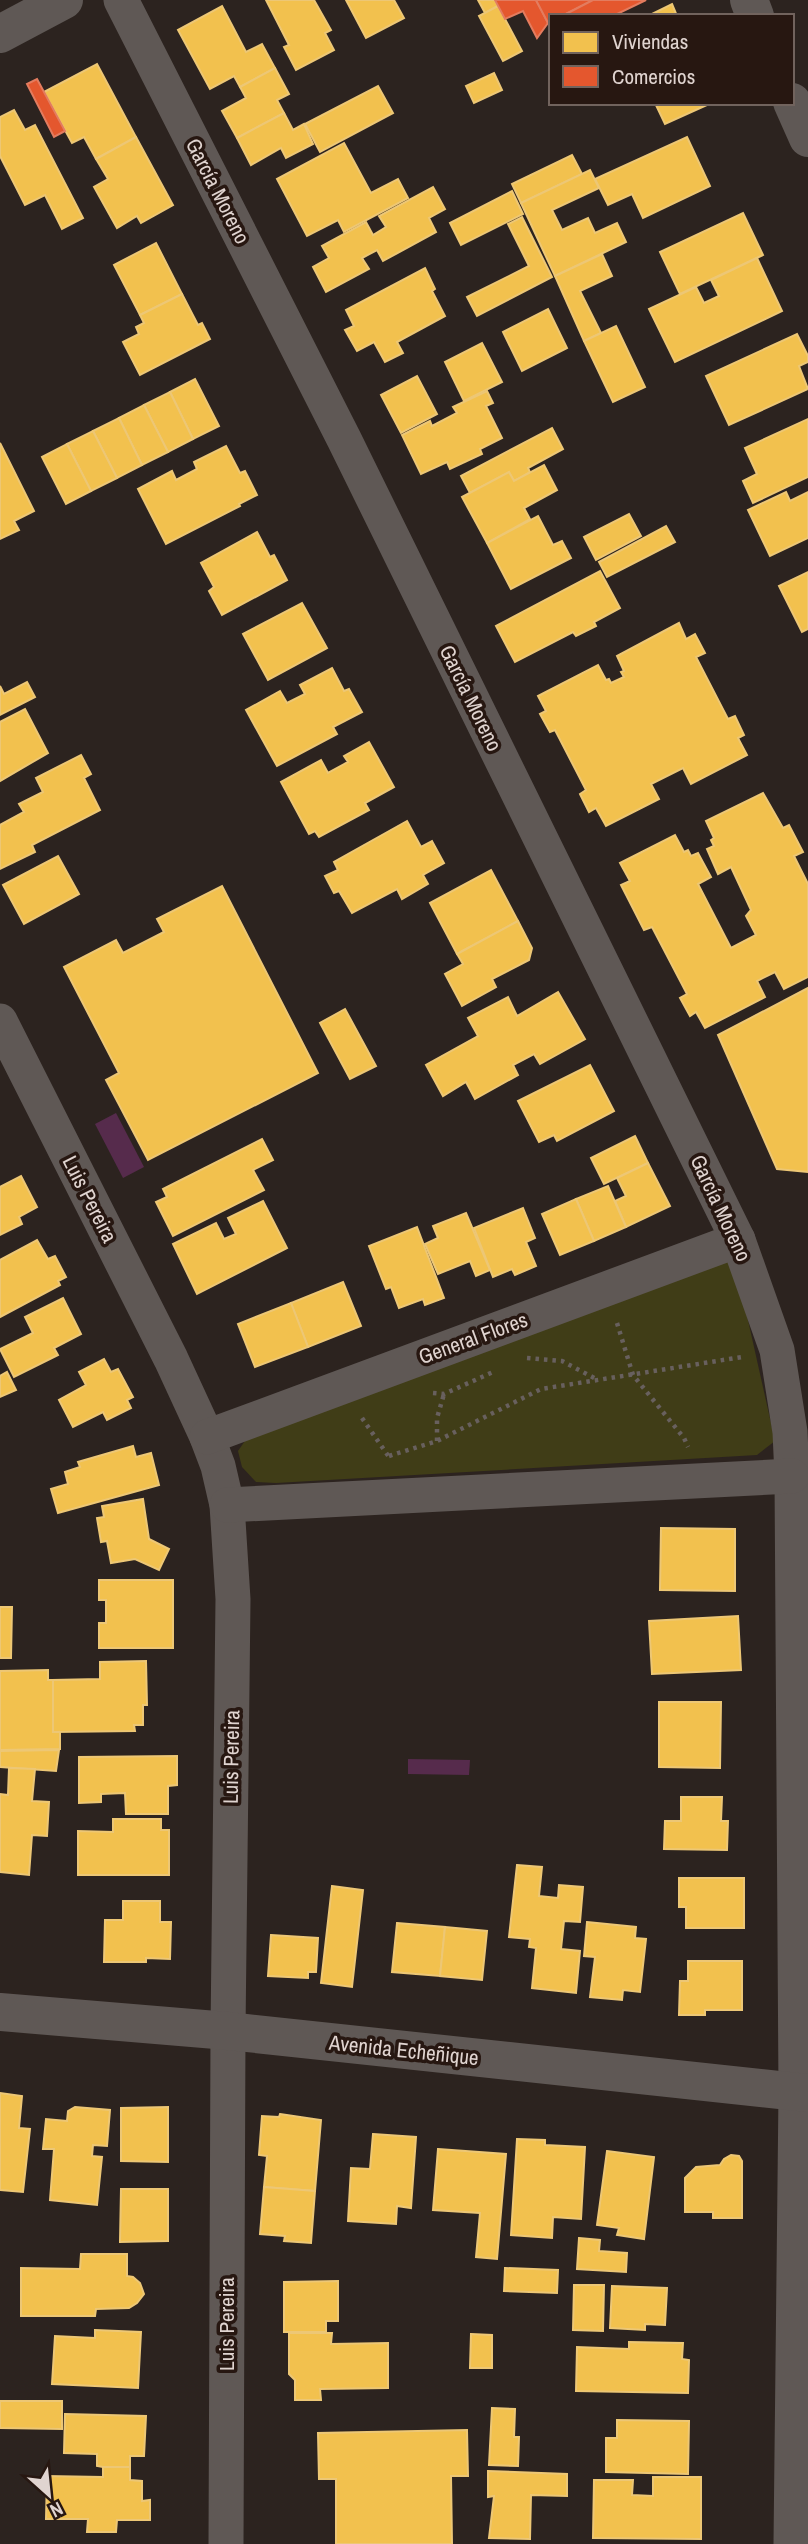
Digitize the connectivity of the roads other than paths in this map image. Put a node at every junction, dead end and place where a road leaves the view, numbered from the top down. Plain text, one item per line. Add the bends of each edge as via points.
1 (64, 0) edge
2 (121, 0) edge
3 (0, 34) edge
4 (793, 105) edge
5 (808, 138) edge
6 (0, 1021) edge
7 (738, 1240) junction
8 (207, 1437) junction
9 (792, 1476) junction
10 (226, 1505) junction
11 (0, 2012) edge
12 (228, 2031) junction
13 (802, 2092) edge
14 (226, 2544) edge
15 (791, 2544) edge

1 - 3 street
2 - 7 street, García Moreno via 344,439
4 - 5 street
6 - 8 street, Luis Pereira
7 - 8 street, General Flores
7 - 9 street, García Moreno via 777,1350
8 - 10 street, Luis Pereira
9 - 10 street
9 - 13 street, García Moreno
10 - 12 street, Luis Pereira via 233,1599
11 - 12 street, Avenida Echeñique
12 - 13 street, Avenida Echeñique
12 - 14 street, Luis Pereira
13 - 15 street, García Moreno

